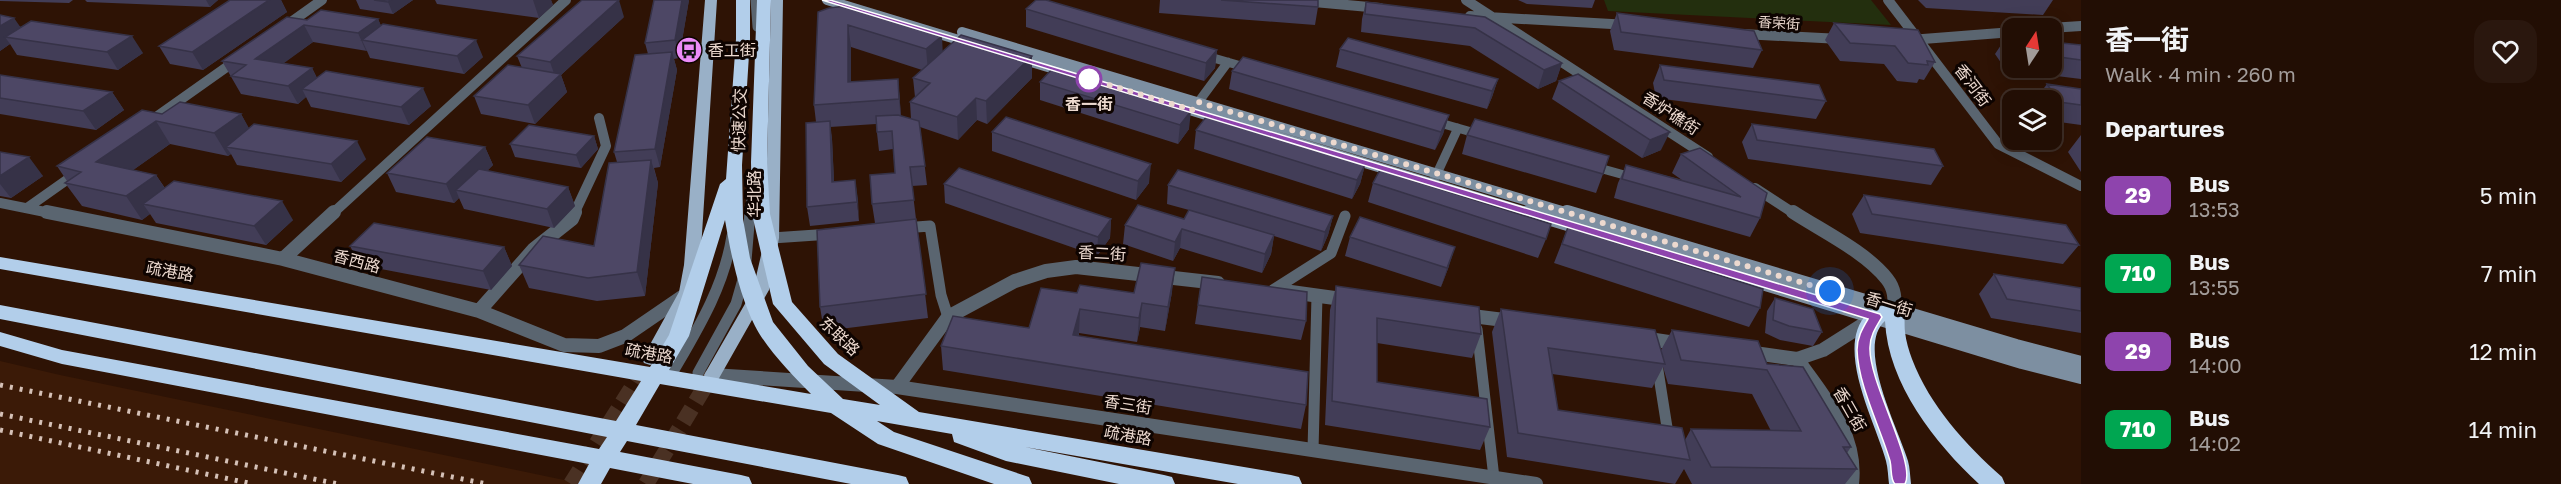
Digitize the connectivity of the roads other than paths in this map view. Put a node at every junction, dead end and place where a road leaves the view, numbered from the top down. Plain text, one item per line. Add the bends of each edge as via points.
1 (322, 0) edge
2 (566, 0) edge
3 (711, 0) edge
4 (742, 0) edge
5 (748, 0) edge
6 (755, 0) edge
7 (764, 0) edge
8 (777, 0) edge
9 (827, 0) edge
10 (854, 0) edge
11 (1292, 0) edge
12 (1466, 0) edge
13 (1888, 0) edge
14 (1387, 8) edge
15 (1459, 15) edge
16 (1494, 18) junction
17 (1640, 26) edge
18 (2081, 26) edge
19 (2062, 27) edge
20 (1731, 33) edge
21 (2002, 33) edge
22 (275, 34) edge
23 (1854, 39) edge
24 (1899, 40) edge
25 (1921, 40) junction
26 (1195, 52) edge
27 (246, 54) edge
28 (1228, 62) junction
29 (1263, 72) edge
30 (1195, 106) junction
31 (599, 118) dead end
32 (1424, 118) edge
33 (141, 128) edge
34 (1458, 128) junction
35 (1492, 137) edge
36 (1581, 163) edge
37 (734, 165) junction
38 (1721, 165) edge
39 (84, 168) edge
40 (1637, 178) edge
41 (1435, 179) junction
42 (1750, 184) edge
43 (2081, 186) edge
44 (0, 203) edge
45 (27, 208) junction
46 (1345, 216) dead end
47 (896, 229) edge
48 (839, 233) edge
49 (772, 238) junction
50 (283, 259) junction
51 (0, 263) edge
52 (745, 269) junction
53 (1228, 284) edge
54 (1268, 289) joint
55 (687, 292) junction
56 (1317, 296) junction
57 (1363, 302) edge
58 (479, 310) junction
59 (0, 312) edge
60 (1453, 314) edge
61 (948, 317) junction
62 (1476, 317) junction
63 (1887, 317) junction
64 (1523, 323) edge
65 (1629, 337) edge
66 (0, 339) edge
67 (1653, 340) junction
68 (1697, 346) edge
69 (1730, 350) edge
70 (650, 358) tunnel mouth
71 (1797, 359) junction
72 (2081, 363) edge
73 (674, 370) dead end
74 (705, 374) junction
75 (2081, 377) edge
76 (897, 387) junction
77 (1313, 450) junction
78 (1671, 451) edge
79 (1494, 478) junction
80 (589, 484) edge
81 (741, 484) edge
82 (898, 484) edge
83 (1021, 484) edge
84 (1164, 484) edge
85 (1291, 484) edge
86 (1536, 484) edge
87 (1852, 484) edge
88 (1900, 484) edge
89 (1994, 484) edge

1 - 22 street
2 - 50 street
3 - 55 main road
4 - 37 highway
5 - 73 lane, 快速公交 via 750,26 741,170 731,250 707,314
6 - 52 lane, 快速公交 via 758,25 752,187
7 - 84 highway, 东联路 via 761,214 783,304 831,360 912,419 1006,452
8 - 49 main road, 华北路
9 - 30 street, 香一街
10 - 30 street, 香一街
11 - 14 street
12 - 16 street, 香炉礁街
13 - 25 street, 香河街
15 - 16 street
16 - 17 street
16 - 38 street, 香炉礁街
18 - 19 street
20 - 23 street, 香荣街
21 - 25 street
24 - 25 street
25 - 43 street, 香河街 via 1998,144
26 - 28 lane
27 - 33 street
28 - 29 lane
28 - 30 lane
30 - 41 street, 香一街
31 - 58 street via 606,146 572,219 534,249
32 - 34 lane
34 - 35 lane
34 - 41 lane
36 - 40 lane
37 - 52 highway via 734,219
37 - 80 highway via 679,336
39 - 45 street
41 - 63 street, 香一街
41 - 63 street, 香一街
42 - 63 street via 1868,261 1888,280 1895,295
44 - 45 street, 香西路
45 - 50 street, 香西路
46 - 54 lane via 1331,253
47 - 61 lane via 930,226
48 - 49 lane
49 - 74 main road, 华北路 via 761,290
50 - 58 street, 香西路
51 - 85 highway, 疏港路
52 - 74 lane, 快速公交 via 736,304
52 - 83 highway via 764,325 801,371 839,408 886,438
53 - 61 street, 香二街 via 1076,267 1015,281
54 - 56 street
55 - 58 street, 香西路 via 647,323 600,346 564,345
55 - 70 main road
56 - 57 street
56 - 77 lane
59 - 82 highway
60 - 62 street
61 - 76 street, 香二街
62 - 64 street
62 - 79 lane
63 - 71 street
63 - 72 street, 香一街
63 - 75 street, 香一街
63 - 88 highway via 1866,334 1863,347 1865,368 1898,464
63 - 89 highway via 1918,392 1954,443
65 - 67 street
66 - 81 highway via 62,357
67 - 68 street
67 - 78 lane
69 - 71 street
71 - 87 street, 香三街 via 1836,416 1850,445 1855,473
74 - 76 street, 香三街
76 - 77 street, 香三街
77 - 79 street, 香三街
79 - 86 street, 香三街

